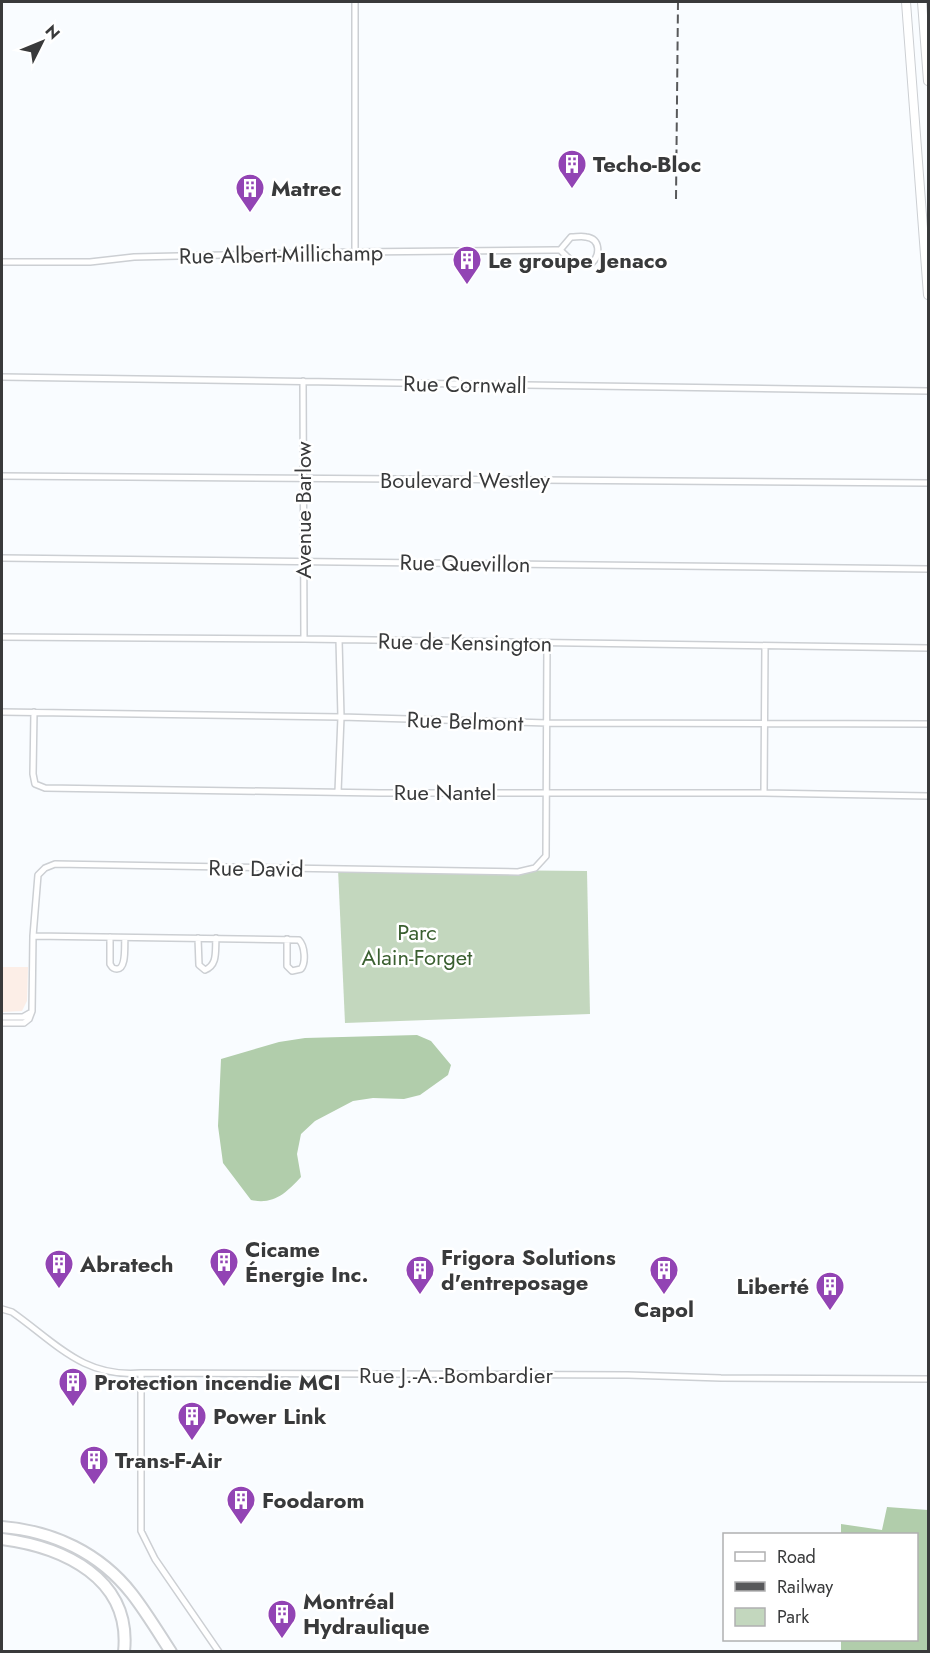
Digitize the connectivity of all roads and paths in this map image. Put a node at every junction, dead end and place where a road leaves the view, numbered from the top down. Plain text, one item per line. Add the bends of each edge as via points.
1 (355, 2) edge
2 (906, 2) edge
3 (922, 2) edge
4 (928, 81) edge
5 (560, 250) junction
6 (354, 252) junction
7 (2, 262) edge
8 (928, 295) edge
9 (2, 377) edge
10 (303, 381) junction
11 (928, 391) edge
12 (2, 476) edge
13 (303, 478) junction
14 (928, 483) edge
15 (2, 558) edge
16 (303, 561) junction
17 (928, 569) edge
18 (2, 637) edge
19 (304, 639) junction
20 (339, 640) junction
21 (547, 644) junction
22 (765, 646) junction
23 (928, 648) edge
24 (2, 712) edge
25 (34, 712) junction
26 (341, 717) junction
27 (547, 723) junction
28 (764, 724) junction
29 (928, 724) edge
30 (338, 792) junction
31 (546, 792) junction
32 (764, 793) junction
33 (928, 796) edge
34 (33, 936) junction
35 (110, 937) junction
36 (124, 938) junction
37 (198, 938) junction
38 (216, 938) junction
39 (287, 939) junction
40 (31, 1012) junction
41 (2, 1017) edge
42 (2, 1023) edge
43 (2, 1309) edge
44 (141, 1373) junction
45 (928, 1379) edge
46 (2, 1527) edge
47 (2, 1539) edge
48 (124, 1652) edge
49 (171, 1652) edge
50 (219, 1652) edge

1 - 6 street
2 - 8 street
3 - 4 street
5 - 5 street, Rue Albert-Millichamp via 575,264 592,263 599,248 589,237 571,237
5 - 6 street, Rue Albert-Millichamp
6 - 7 street, Rue Albert-Millichamp
9 - 10 street, Rue Cornwall
10 - 11 street, Rue Cornwall
10 - 13 street, Avenue Barlow
12 - 13 street, Boulevard Westley
13 - 14 street, Boulevard Westley
13 - 16 street, Avenue Barlow
15 - 16 street, Rue Quevillon
16 - 17 street, Rue Quevillon
16 - 19 street, Avenue Barlow
18 - 19 street, Rue de Kensington
19 - 20 street, Rue de Kensington
20 - 21 street, Rue de Kensington
20 - 26 street
21 - 22 street, Rue de Kensington
21 - 27 street
22 - 23 street, Rue de Kensington
22 - 28 street
24 - 25 street, Rue Belmont
25 - 26 street, Rue Belmont
25 - 30 street, Rue Nantel via 33,774 35,784 45,788
26 - 27 street, Rue Belmont
26 - 30 street
27 - 28 street, Rue Belmont
27 - 31 street
28 - 29 street, Rue Belmont
28 - 32 street
30 - 31 street, Rue Nantel
31 - 32 street, Rue Nantel
31 - 34 street, Rue David via 546,856 535,868 519,872 55,864 38,875
32 - 33 street, Rue Nantel
34 - 35 street
34 - 40 street, Rue David
35 - 36 street
35 - 36 street via 110,963 116,969 124,963
36 - 37 street
37 - 38 street
37 - 38 street via 199,965 205,970 215,960
38 - 39 street
39 - 39 street via 299,940 303,946 301,969 292,971 287,966
40 - 41 street via 23,1017
40 - 42 street via 22,1023
43 - 44 street, Rue J.-A.-Bombardier via 12,1312 82,1363 112,1372
44 - 45 street, Rue J.-A.-Bombardier
44 - 50 street via 141,1531 155,1559
46 - 49 highway via 53,1537 98,1561 132,1593
47 - 48 highway via 49,1549 96,1576 111,1594 121,1616

